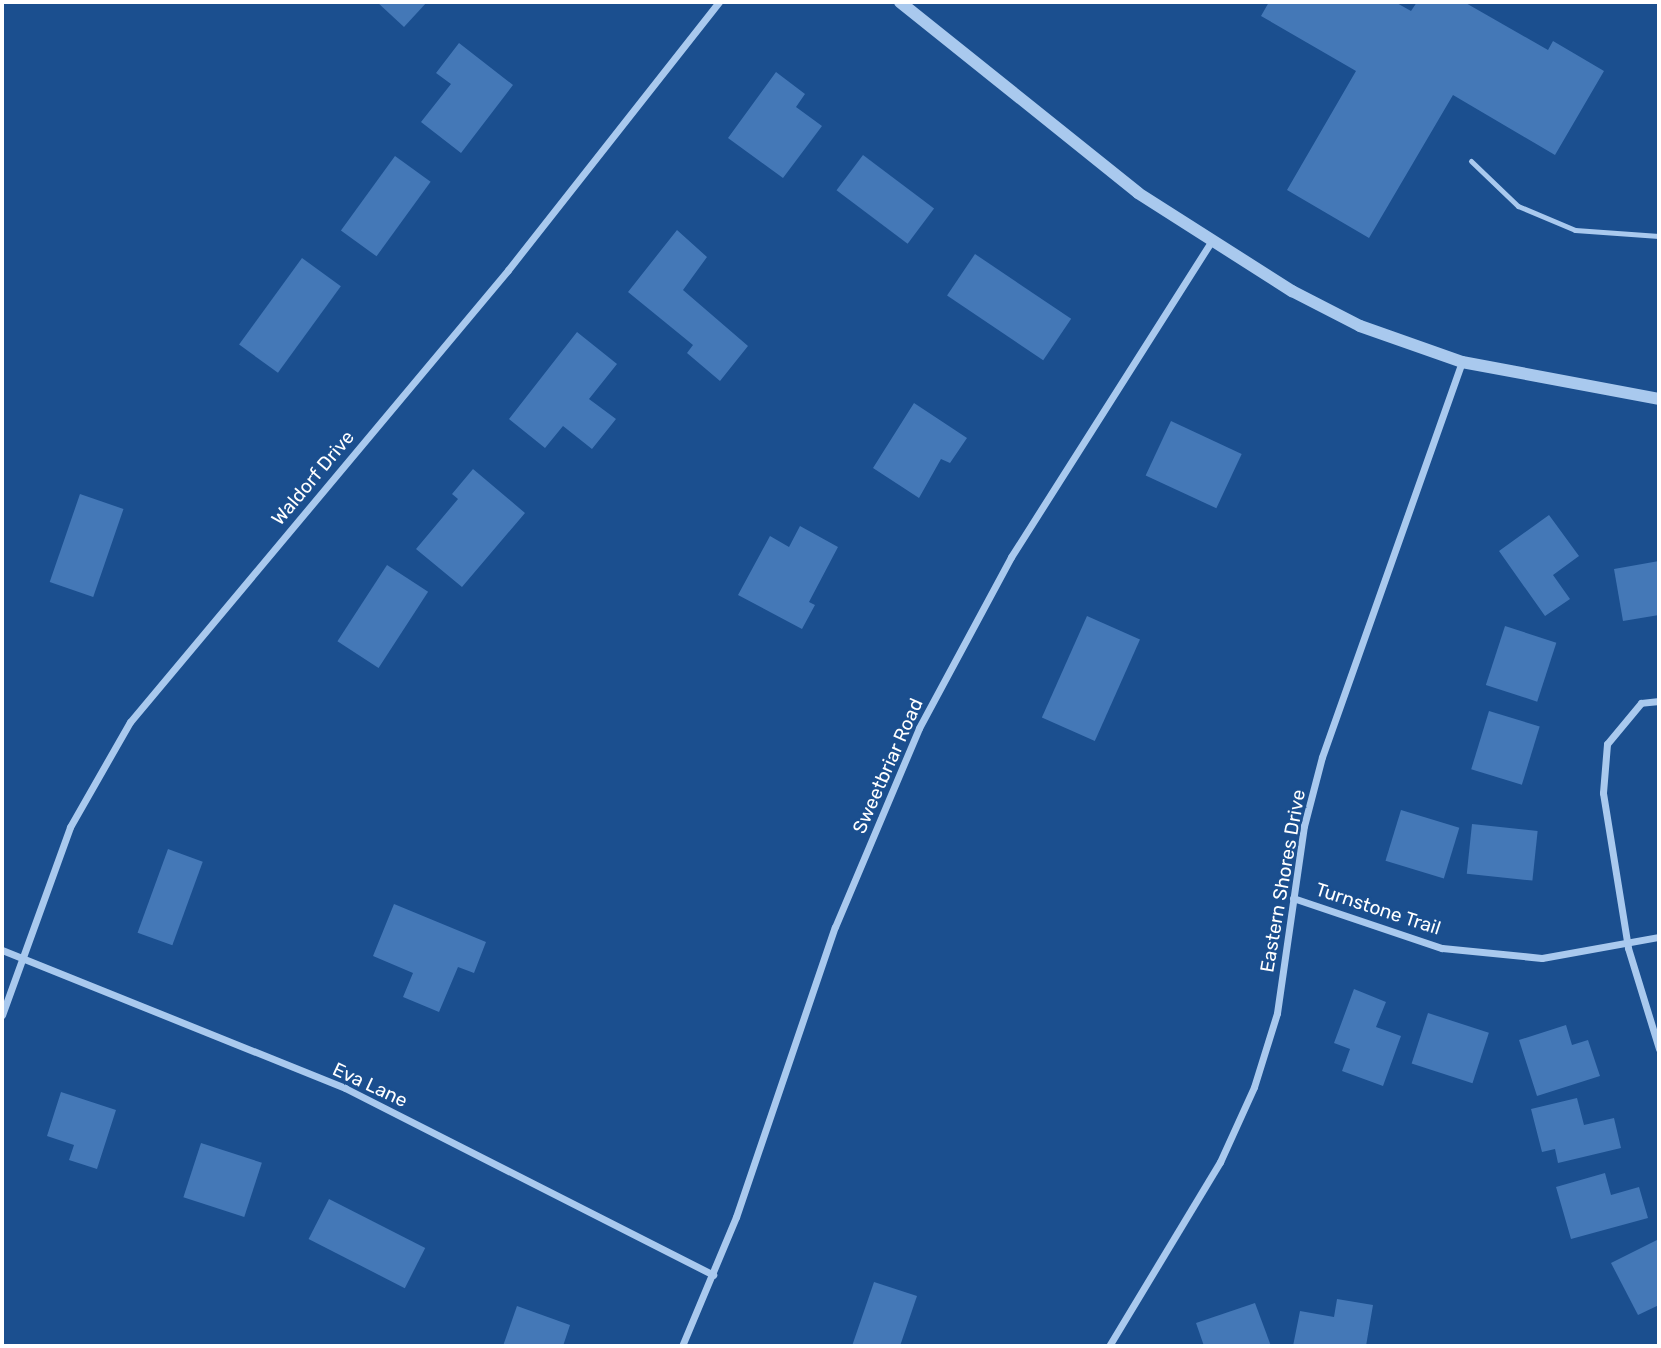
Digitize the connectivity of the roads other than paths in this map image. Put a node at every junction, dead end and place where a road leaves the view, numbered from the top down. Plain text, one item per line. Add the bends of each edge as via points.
1 (719, 2) edge
2 (900, 2) edge
3 (1471, 161) dead end
4 (1659, 236) edge
5 (1211, 243) junction
6 (1462, 362) junction
7 (1659, 398) edge
8 (1659, 701) edge
9 (1293, 898) junction
10 (1659, 937) edge
11 (1628, 947) junction
12 (2, 950) edge
13 (20, 957) junction
14 (2, 1015) edge
15 (1659, 1049) edge
16 (713, 1275) junction
17 (682, 1346) edge
18 (1109, 1346) edge

1 - 13 street, Waldorf Drive via 508,270 130,722 70,827
2 - 5 street via 1064,137
3 - 4 lane via 1518,206 1575,230
5 - 6 street via 1360,326
5 - 16 street, Sweetbriar Road via 1011,557 919,728 835,927
6 - 7 street
6 - 9 street, Eastern Shores Drive via 1322,757
8 - 11 street via 1641,702 1607,744 1603,793 1609,857
9 - 11 street, Turnstone Trail via 1442,948 1542,958
9 - 18 street, Eastern Shores Drive via 1277,1013 1254,1087 1220,1162
10 - 11 street, Turnstone Trail
11 - 15 street
12 - 13 street, Eva Lane
13 - 14 street, Waldorf Drive
13 - 16 street, Eva Lane via 345,1088
16 - 17 street, Sweetbriar Road

